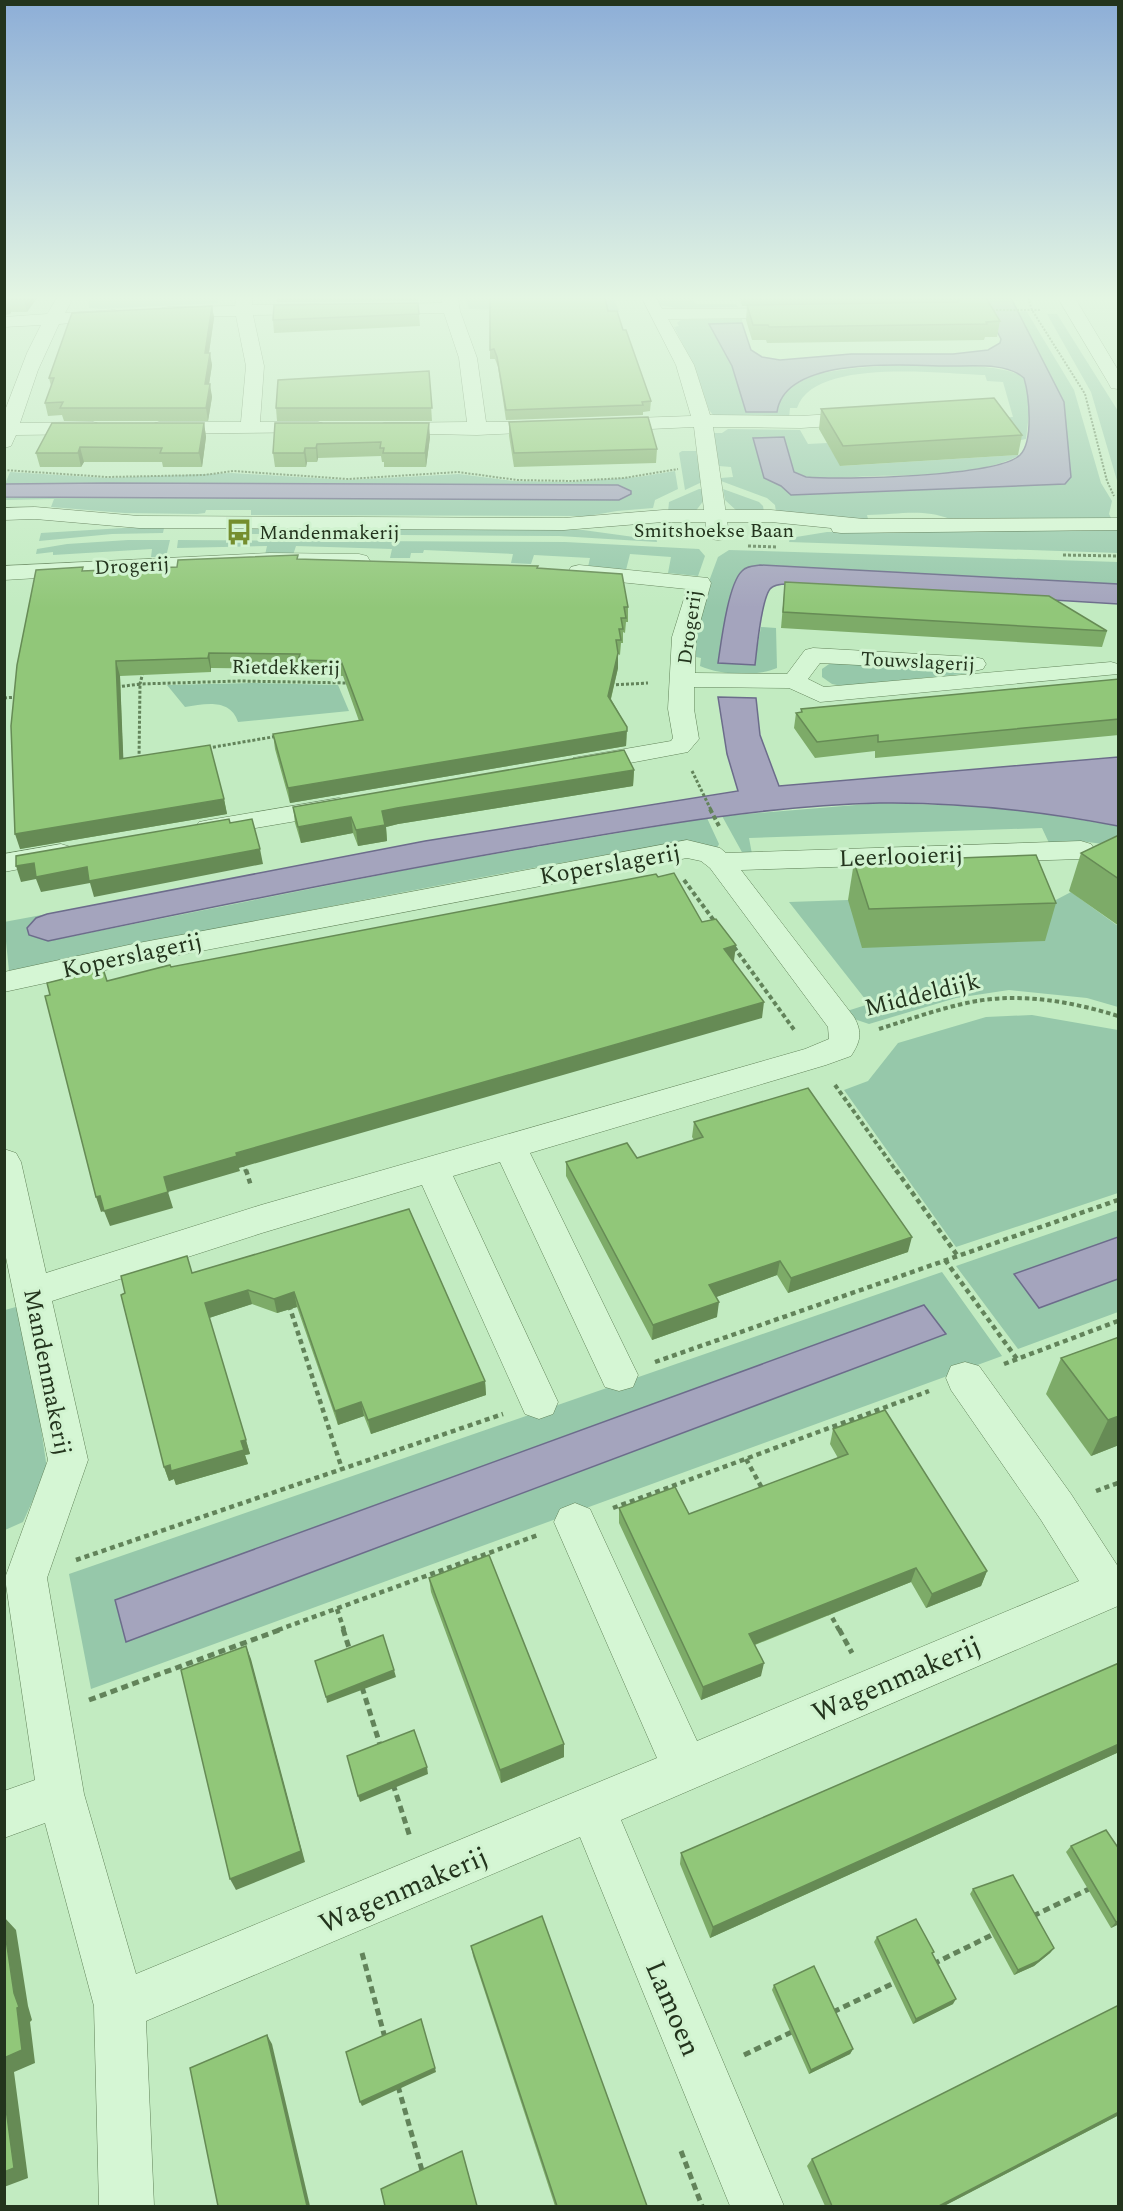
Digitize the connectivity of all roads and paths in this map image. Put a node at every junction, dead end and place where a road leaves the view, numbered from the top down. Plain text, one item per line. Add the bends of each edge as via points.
1 (17, 401) edge
2 (252, 401) edge
3 (474, 401) edge
4 (695, 401) edge
5 (1087, 401) edge
6 (880, 417) edge
7 (701, 421) junction
8 (591, 425) edge
9 (568, 426) edge
10 (112, 428) edge
11 (135, 428) edge
12 (250, 428) junction
13 (331, 428) edge
14 (366, 428) edge
15 (477, 429) junction
16 (6, 433) edge
17 (678, 469) dead end
18 (4, 470) edge
19 (1114, 497) dead end
20 (4, 513) edge
21 (139, 522) junction
22 (1116, 524) edge
23 (717, 525) junction
24 (4, 531) edge
25 (385, 562) edge
26 (552, 570) edge
27 (4, 573) edge
28 (146, 662) edge
29 (1110, 669) dead end
30 (1056, 673) junction
31 (682, 680) junction
32 (794, 681) junction
33 (350, 683) edge
34 (140, 684) junction
35 (602, 686) edge
36 (106, 688) edge
37 (27, 696) edge
38 (4, 698) edge
39 (282, 736) edge
40 (200, 749) edge
41 (135, 764) edge
42 (561, 767) edge
43 (699, 790) dead end
44 (360, 802) edge
45 (718, 825) dead end
46 (183, 833) edge
47 (82, 850) edge
48 (1081, 850) edge
49 (720, 862) junction
50 (4, 863) edge
51 (4, 982) edge
52 (1119, 1016) edge
53 (845, 1039) junction
54 (510, 1147) junction
55 (4, 1162) edge
56 (433, 1170) junction
57 (945, 1260) dead end
58 (33, 1292) junction
59 (1017, 1359) dead end
60 (619, 1375) dead end
61 (965, 1378) dead end
62 (539, 1402) dead end
63 (746, 1459) dead end
64 (768, 1501) edge
65 (575, 1522) dead end
66 (15, 1569) edge
67 (1113, 1587) edge
68 (826, 1605) edge
69 (337, 1609) dead end
70 (351, 1654) edge
71 (359, 1677) edge
72 (872, 1688) junction
73 (384, 1756) edge
74 (685, 1768) junction
75 (391, 1779) edge
76 (61, 1794) junction
77 (592, 1809) junction
78 (4, 1815) edge
79 (424, 1881) junction
80 (1097, 1885) edge
81 (350, 1911) junction
82 (1023, 1921) edge
83 (1001, 1931) edge
84 (927, 1967) edge
85 (905, 1977) edge
86 (120, 2006) junction
87 (831, 2013) edge
88 (799, 2029) edge
89 (388, 2048) edge
90 (703, 2075) junction
91 (397, 2082) edge
92 (426, 2184) edge
93 (126, 2206) edge
94 (758, 2206) edge

1 - 16 street
2 - 12 street
3 - 15 street
4 - 7 street
5 - 19 path
6 - 7 street via 801,422
7 - 8 street
7 - 23 street
9 - 15 street
10 - 16 street
11 - 12 street
12 - 13 street
14 - 15 street
17 - 18 path via 572,481 517,480 458,470 348,479 234,470 204,475 107,477
20 - 21 street, Smitshoekse Baan
21 - 23 street, Smitshoekse Baan via 564,524 664,533
21 - 24 street, Smitshoekse Baan
22 - 23 street, Smitshoekse Baan via 864,525 774,533
25 - 27 street, Drogerij via 170,562
26 - 31 street, Drogerij via 700,583 684,637
28 - 34 path
29 - 30 street, Touwslagerij
30 - 32 street, Touwslagerij via 820,695
30 - 32 street, Touwslagerij via 978,664 813,655
31 - 32 street, Touwslagerij
31 - 35 path, Drogerij
31 - 42 street, Drogerij via 686,739 679,747
33 - 34 path, Rietdekkerij
34 - 36 path, Rietdekkerij
34 - 41 path via 140,759
37 - 38 path
39 - 40 path
43 - 45 path
44 - 46 street
47 - 50 street
48 - 49 street, Leerlooierij
49 - 51 street, Koperslagerij via 710,854 687,849
49 - 53 street, Koperslagerij via 843,1025
52 - 53 path, Middeldijk via 1088,1005 1014,998 961,1004
53 - 54 street via 840,1048 815,1057
54 - 56 street
54 - 60 street
55 - 58 street, Mandenmakerij
56 - 58 street via 261,1219
56 - 62 street
57 - 59 path
58 - 66 street, Mandenmakerij via 68,1460
61 - 67 street, Wagenmakerij
63 - 64 path
65 - 74 street
66 - 76 street, Mandenmakerij
67 - 72 street, Wagenmakerij
68 - 72 path
69 - 70 path
71 - 73 path
72 - 74 street, Wagenmakerij
74 - 77 street, Wagenmakerij
75 - 79 path
76 - 78 street
76 - 86 street
77 - 79 street, Wagenmakerij
77 - 90 street, Lamoen
79 - 81 street, Wagenmakerij
80 - 82 path
81 - 86 street, Wagenmakerij
81 - 89 path
83 - 84 path
85 - 87 path
86 - 93 street
88 - 90 path
90 - 94 street, Lamoen
91 - 92 path

